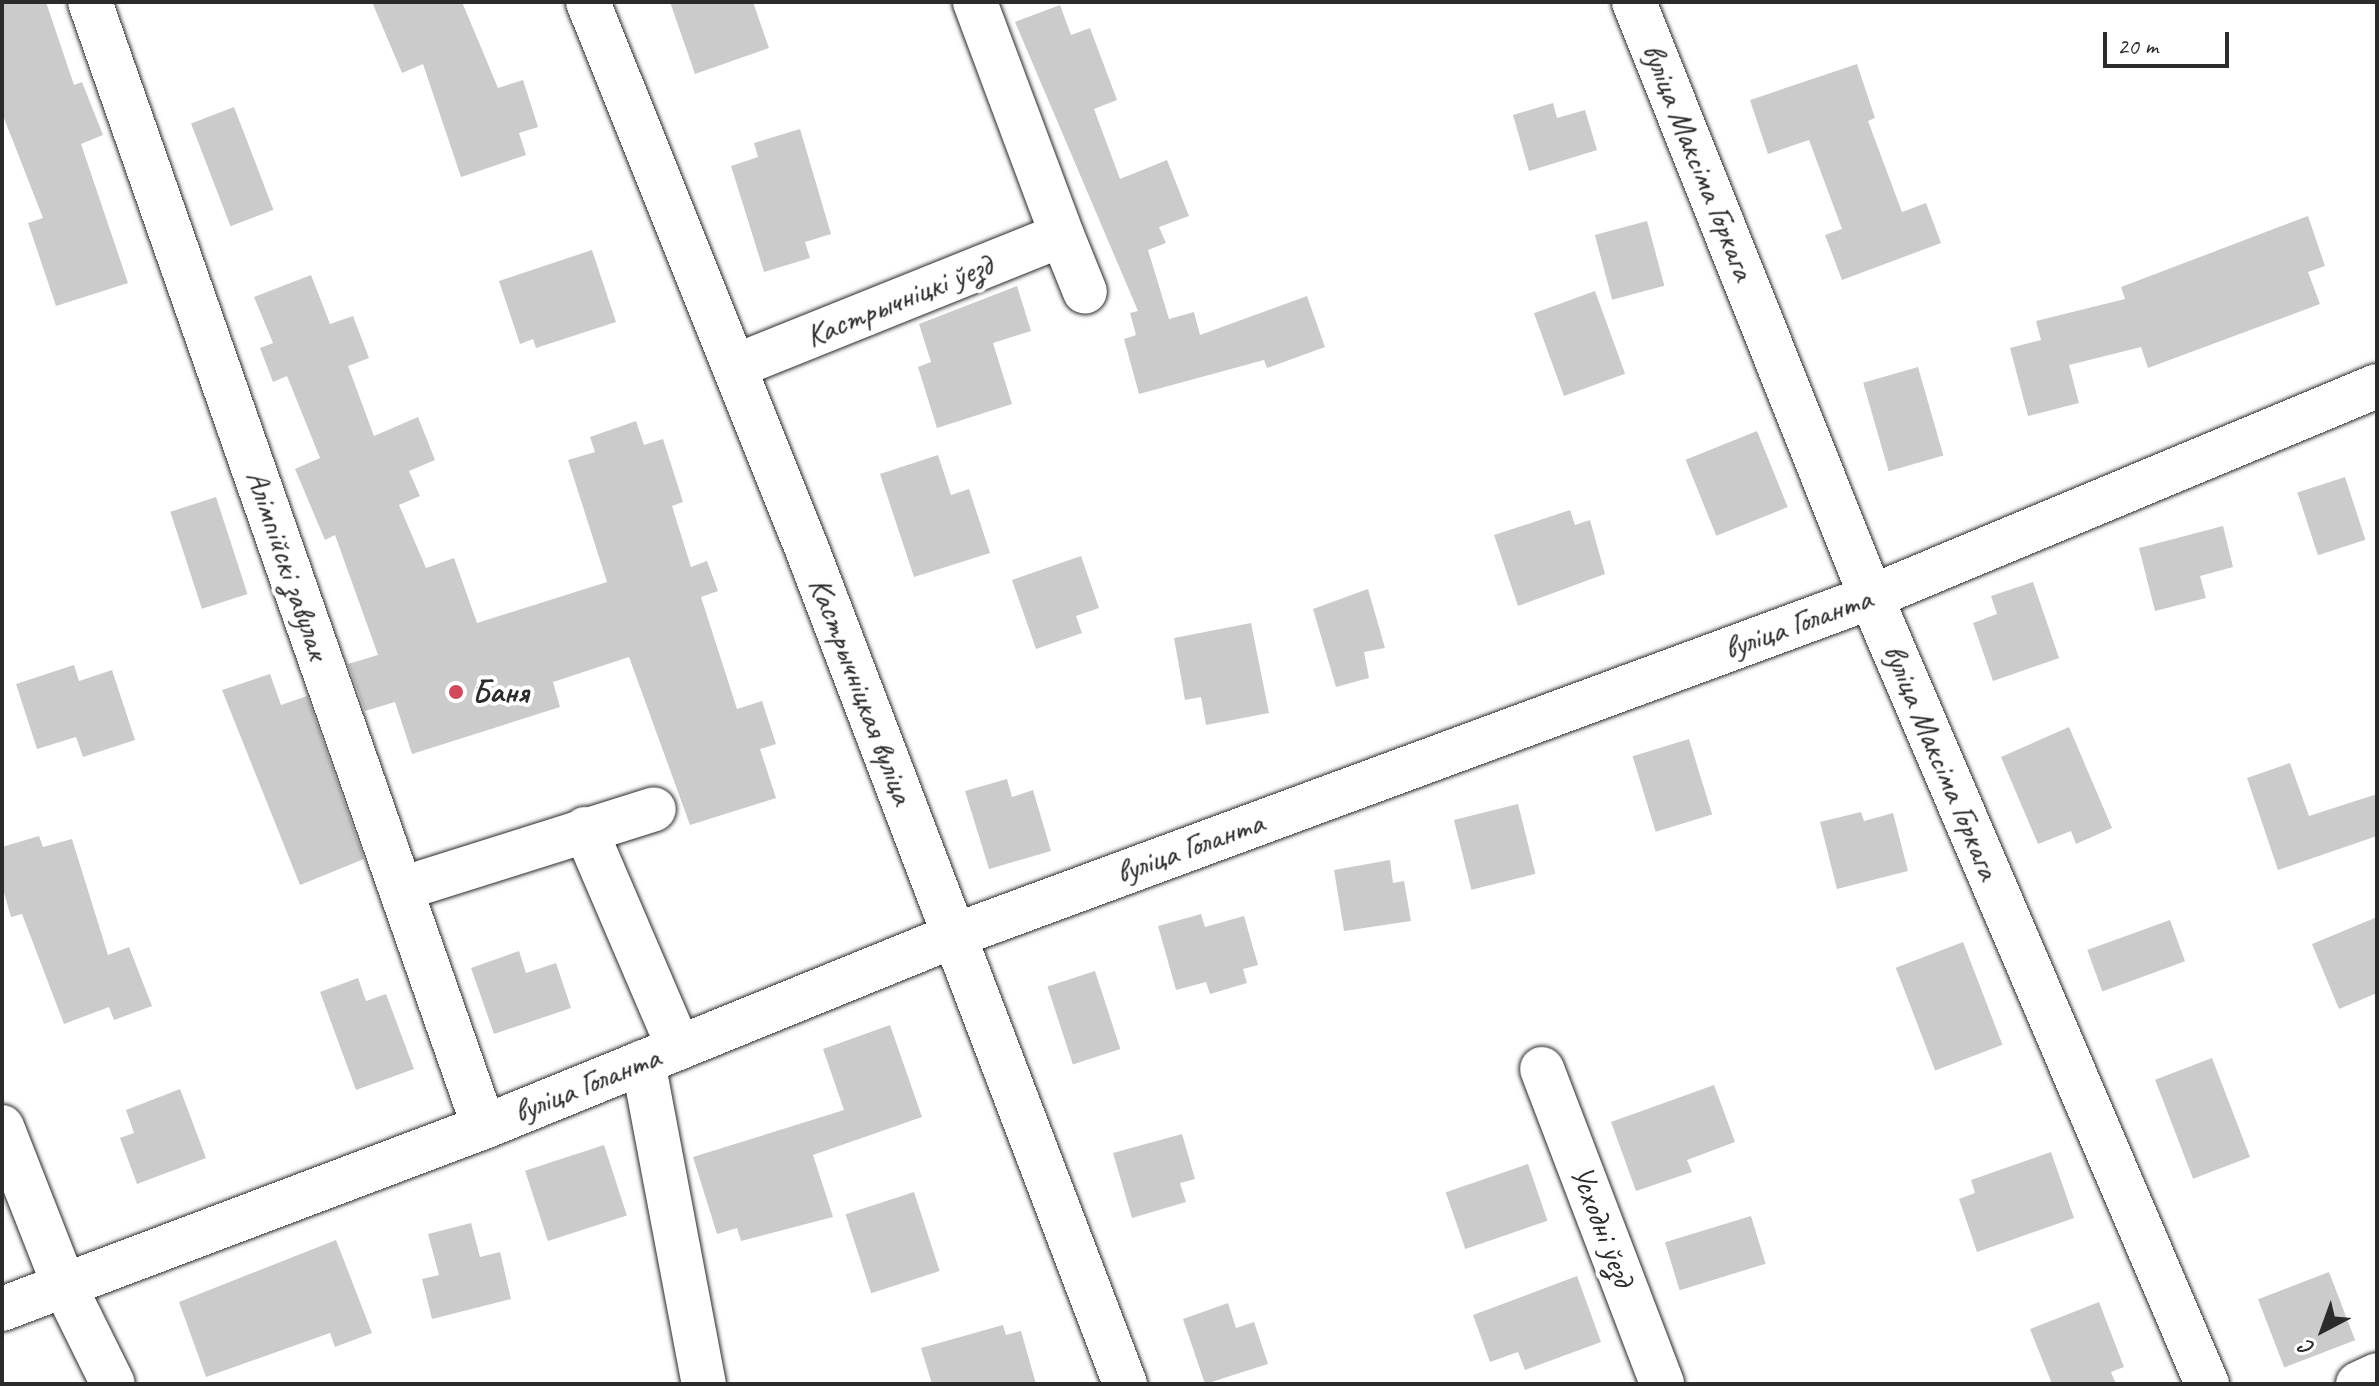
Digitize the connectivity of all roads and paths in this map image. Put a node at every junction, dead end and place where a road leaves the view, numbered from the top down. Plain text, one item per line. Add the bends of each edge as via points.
1 (90, 2) edge
2 (588, 2) edge
3 (975, 2) edge
4 (1634, 2) edge
5 (1062, 235) junction
6 (1085, 292) dead end
7 (736, 366) junction
8 (2377, 386) edge
9 (1871, 597) junction
10 (654, 809) dead end
11 (585, 829) junction
12 (401, 889) junction
13 (956, 935) junction
14 (661, 1055) junction
15 (1542, 1069) dead end
16 (2, 1127) edge
17 (484, 1127) junction
18 (64, 1285) junction
19 (2, 1309) edge
20 (2377, 1375) edge
21 (113, 1384) edge
22 (704, 1384) edge
23 (1125, 1384) edge
24 (1662, 1384) edge
25 (2207, 1384) edge
26 (2358, 1384) edge

1 - 12 street, Алімпійскі завулак
2 - 7 street, Кастрычніцкая вуліца
3 - 5 street
4 - 9 street, вуліца Максіма Горкага
5 - 6 street
5 - 7 street, Кастрычніцкі ўезд
7 - 13 street, Кастрычніцкая вуліца
8 - 9 street, вуліца Голанта
9 - 13 street, вуліца Голанта
9 - 25 street, вуліца Максіма Горкага
10 - 11 street
11 - 12 street
11 - 14 street
12 - 17 street, Алімпійскі завулак
13 - 14 street, вуліца Голанта
13 - 23 street, Кастрычніцкая вуліца
14 - 17 street, вуліца Голанта
14 - 22 street
15 - 24 street, Усходні ўезд
16 - 18 street
17 - 18 street, вуліца Голанта
18 - 19 street, вуліца Голанта
18 - 21 street
20 - 26 street

